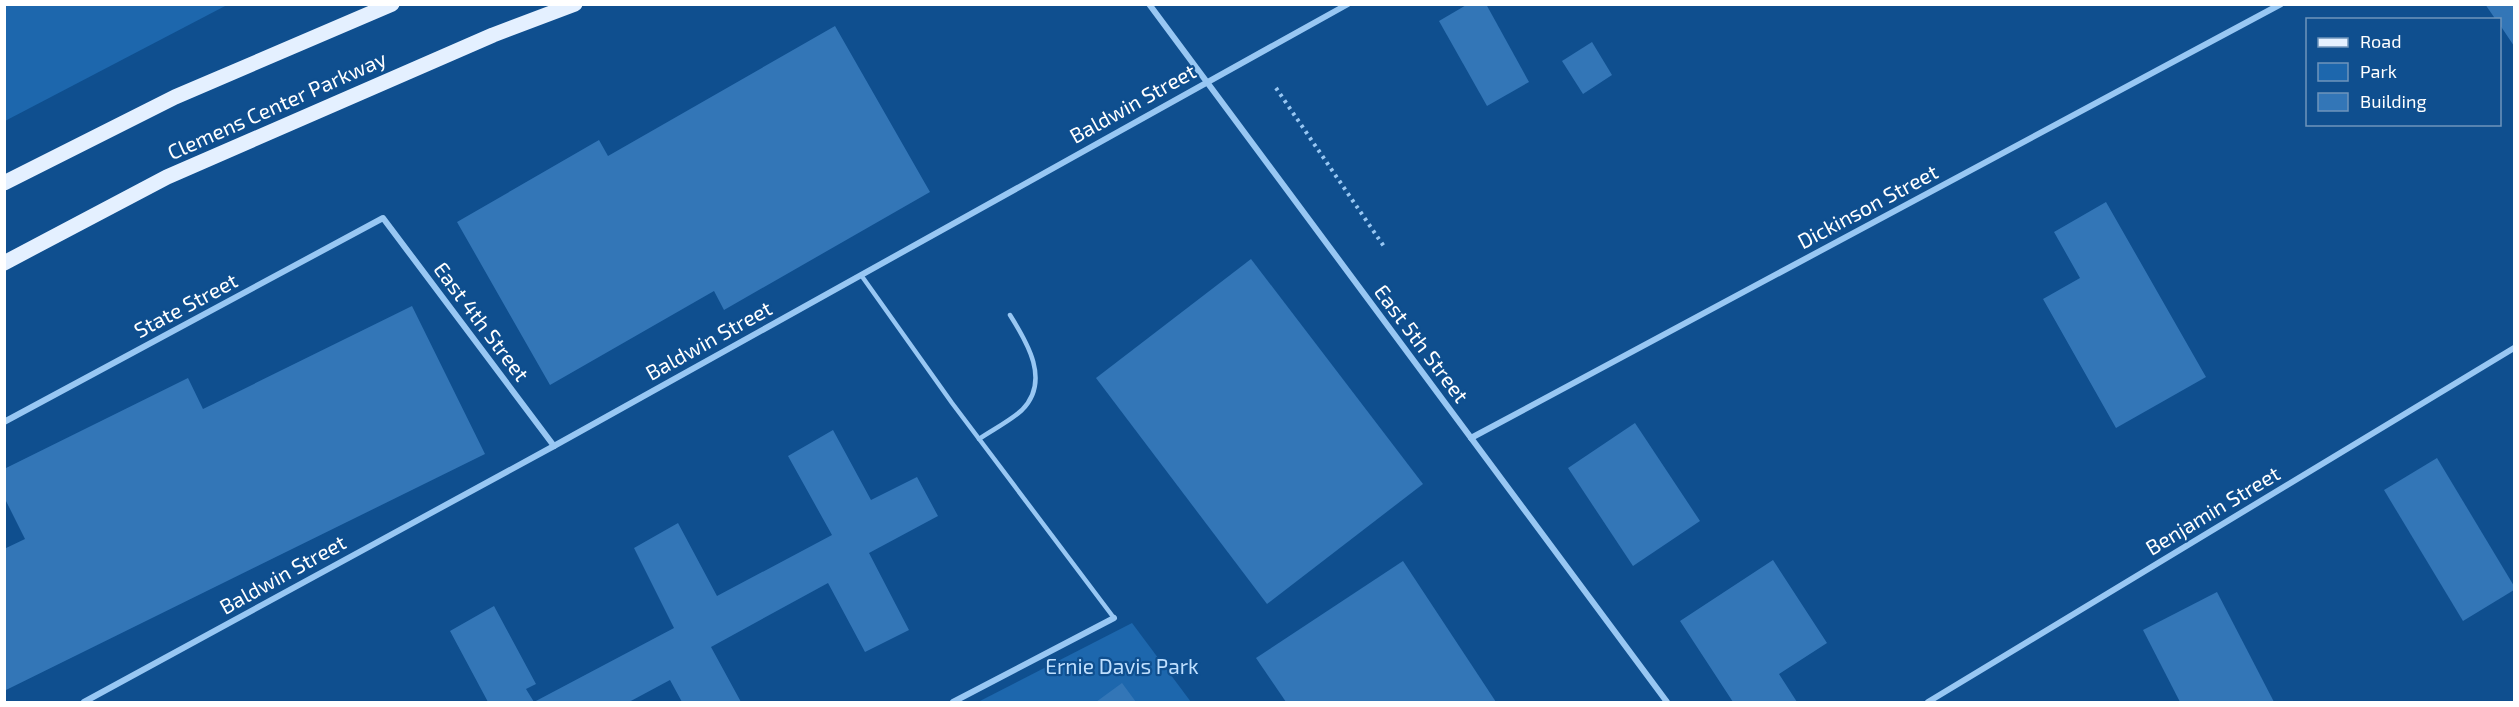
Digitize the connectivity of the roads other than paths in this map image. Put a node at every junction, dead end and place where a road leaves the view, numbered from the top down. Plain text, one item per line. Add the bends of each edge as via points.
1 (392, 4) edge
2 (575, 4) edge
3 (1149, 4) edge
4 (1348, 4) edge
5 (2281, 4) edge
6 (1207, 82) junction
7 (4, 183) edge
8 (383, 218) joint
9 (4, 263) edge
10 (860, 275) junction
11 (1010, 315) dead end
12 (2514, 348) edge
13 (4, 422) edge
14 (1471, 438) junction
15 (979, 439) junction
16 (554, 446) junction
17 (1114, 618) joint
18 (84, 702) edge
19 (953, 702) edge
20 (1667, 702) edge
21 (1928, 702) edge

1 - 7 main road via 175,98
2 - 9 main road, Clemens Center Parkway via 494,34 167,177
3 - 6 street, East 5th Street
4 - 6 street, Baldwin Street
5 - 14 street, Dickinson Street
6 - 10 street, Baldwin Street
6 - 14 street, East 5th Street
8 - 13 street, State Street
8 - 16 street, East 4th Street
10 - 15 lane
10 - 16 street, Baldwin Street
11 - 15 lane via 1027,343 1036,369 1032,394 1022,410
12 - 21 street, Benjamin Street
14 - 20 street, East 5th Street
15 - 17 lane
16 - 18 street, Baldwin Street
17 - 19 street

